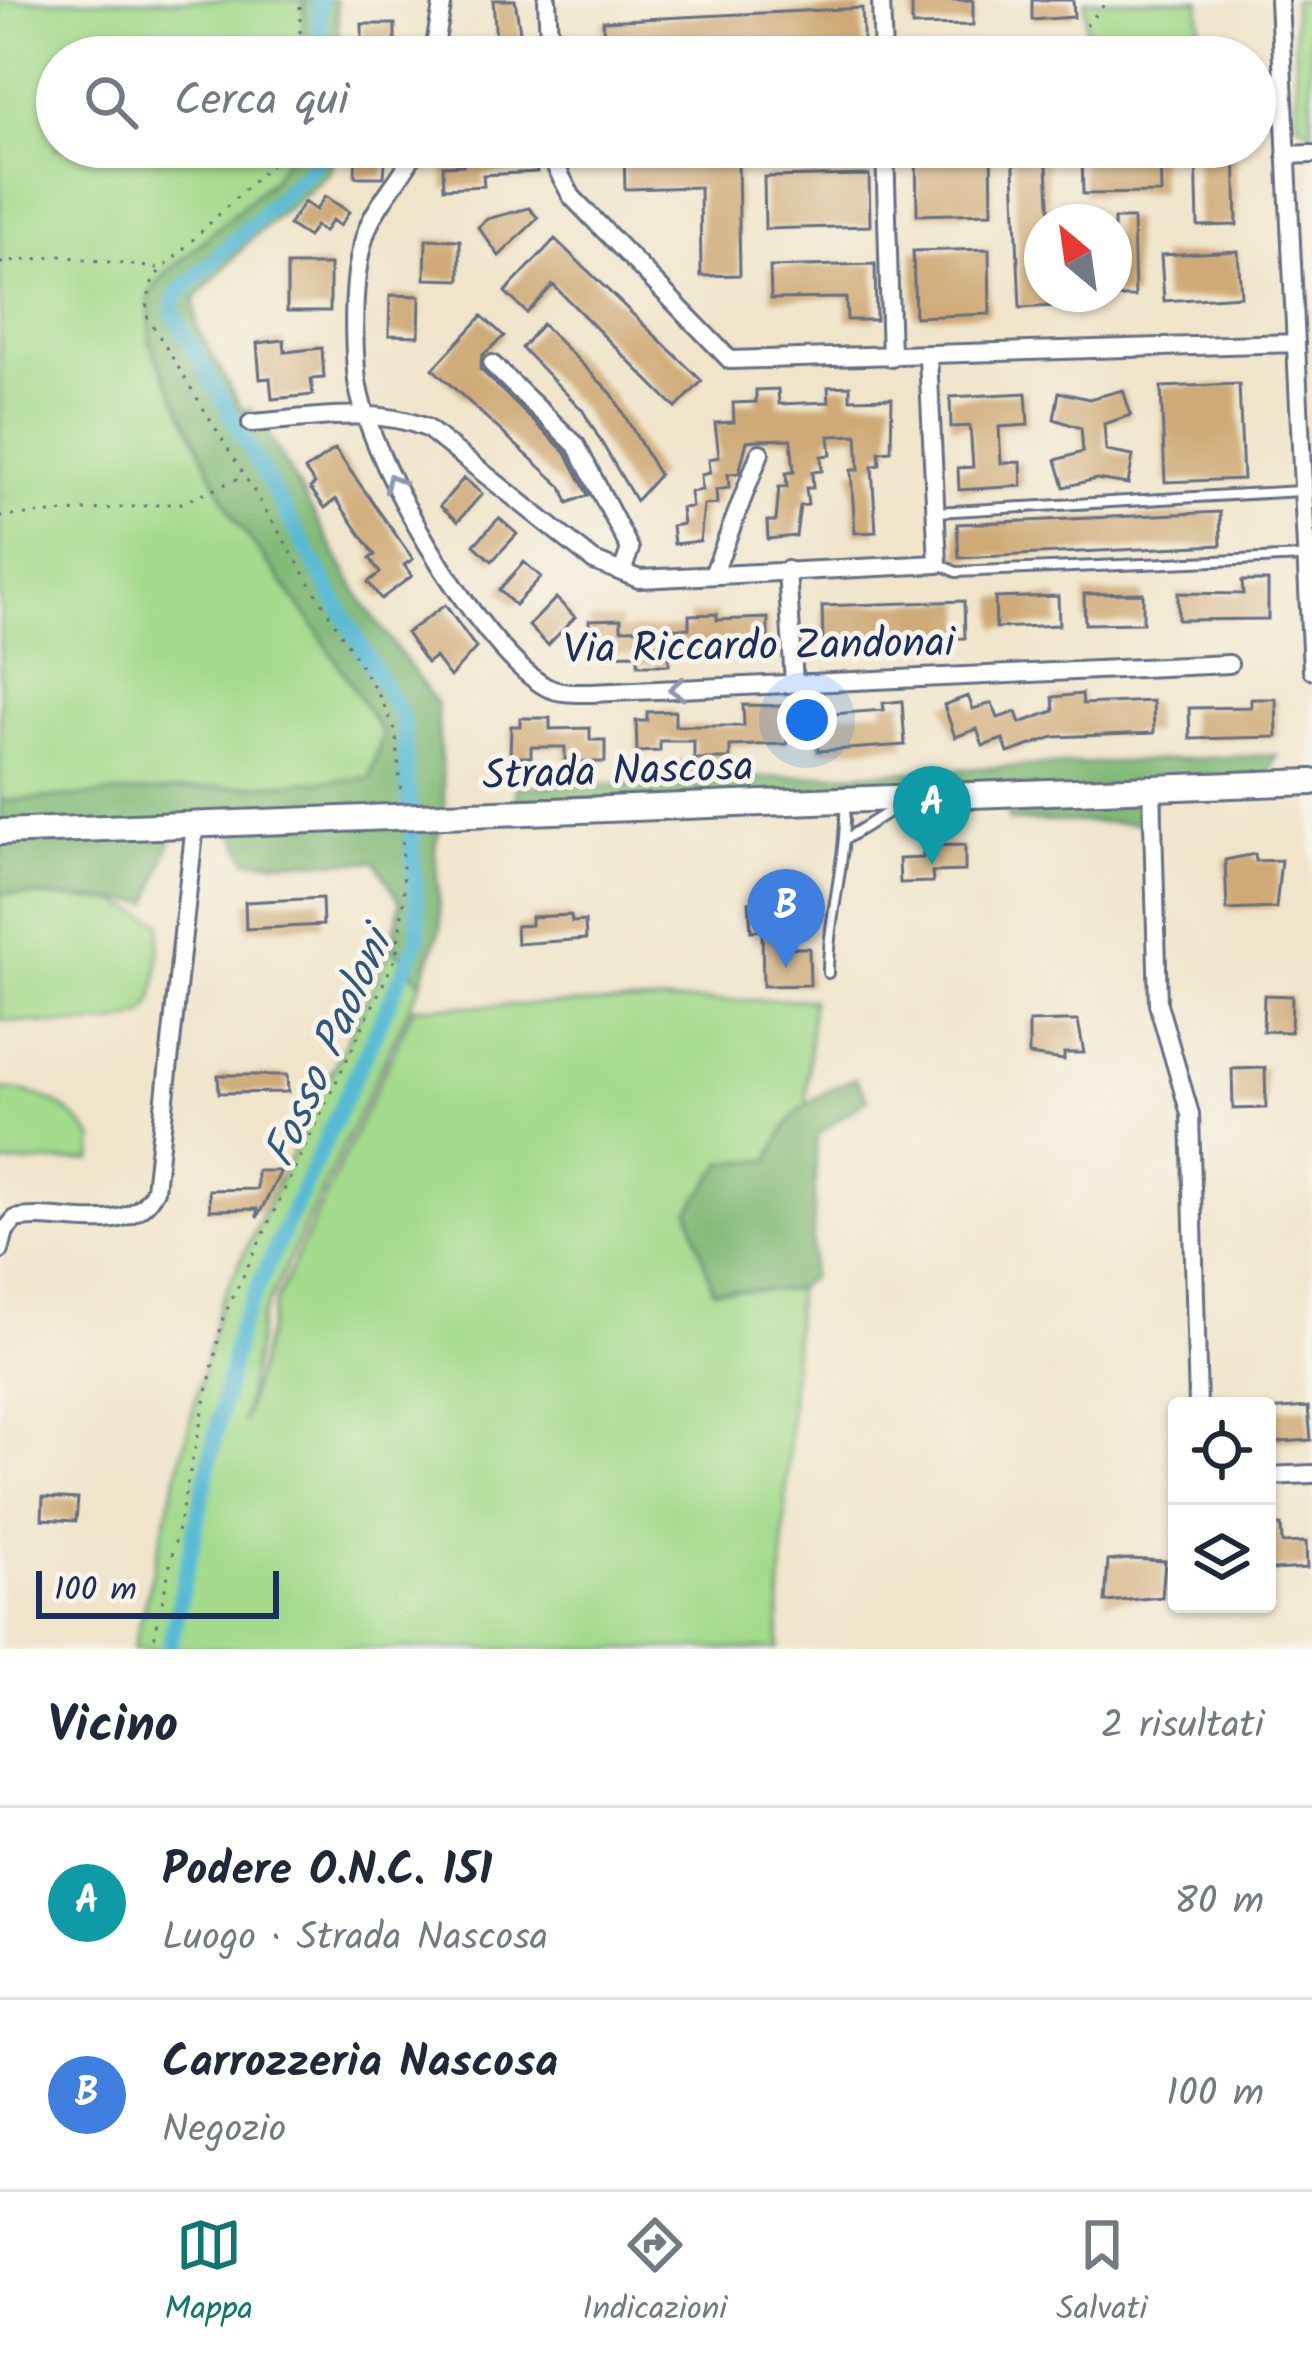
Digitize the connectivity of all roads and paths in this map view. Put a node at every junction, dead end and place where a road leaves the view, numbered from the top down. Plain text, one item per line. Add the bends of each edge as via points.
1 (300, 0) edge
2 (443, 0) edge
3 (547, 0) edge
4 (881, 0) edge
5 (1108, 0) edge
6 (1279, 0) edge
7 (1086, 26) dead end
8 (300, 36) edge
9 (437, 36) edge
10 (549, 36) edge
11 (882, 36) edge
12 (1312, 154) edge
13 (1286, 155) junction
14 (267, 168) edge
15 (404, 168) edge
16 (557, 168) edge
17 (886, 168) edge
18 (0, 263) edge
19 (163, 269) junction
20 (1296, 343) junction
21 (928, 357) junction
22 (892, 358) junction
23 (492, 364) dead end
24 (365, 415) junction
25 (251, 423) dead end
26 (760, 453) dead end
27 (244, 476) junction
28 (1306, 482) edge
29 (936, 512) junction
30 (0, 518) edge
31 (1306, 557) junction
32 (938, 564) junction
33 (787, 571) junction
34 (622, 572) junction
35 (713, 575) junction
36 (1311, 628) edge
37 (1229, 664) dead end
38 (1312, 670) edge
39 (794, 683) junction
40 (1312, 782) edge
41 (1152, 786) junction
42 (899, 796) junction
43 (845, 798) junction
44 (407, 816) junction
45 (196, 824) junction
46 (0, 832) edge
47 (847, 838) junction
48 (828, 973) dead end
49 (0, 1250) edge
50 (1198, 1397) edge
51 (1312, 1474) edge
52 (1276, 1476) edge
53 (152, 1649) edge

1 - 8 path
2 - 9 street
3 - 10 street
4 - 11 street
5 - 7 path
6 - 13 street
12 - 13 street
13 - 20 street
14 - 19 path
15 - 24 street, Via Riccardo Zandonai via 369,225 360,266 356,373
16 - 22 street via 572,197 730,359
17 - 22 street
18 - 19 path via 60,256
19 - 27 path via 145,295 145,314
20 - 21 street
20 - 28 street
21 - 22 street
21 - 29 street
23 - 34 street via 576,445 630,549
24 - 25 street
24 - 34 street via 427,428 594,561
39 -> 24 street, Via Riccardo Zandonai via 551,690 525,673 434,558
26 - 35 street
27 - 30 path via 182,503
27 - 44 path via 381,699 396,733
28 - 29 lane
28 - 31 street
29 - 32 street
31 - 32 lane via 956,572
31 - 36 street
32 - 33 street
33 - 35 street
33 - 39 street
34 - 35 street via 639,579
36 - 38 street
37 - 39 street, Via Riccardo Zandonai
40 - 41 street, Strada Nascosa
41 - 42 street, Strada Nascosa
41 - 50 street via 1158,1004 1190,1114
42 - 43 street, Strada Nascosa
42 - 47 lane via 900,808
43 - 44 street, Strada Nascosa
43 - 47 lane
44 - 45 street, Strada Nascosa
44 - 53 path via 396,957 224,1318
45 - 46 street, Strada Nascosa
45 - 49 street via 155,1190 128,1216 16,1219
47 - 48 lane
51 - 52 street

